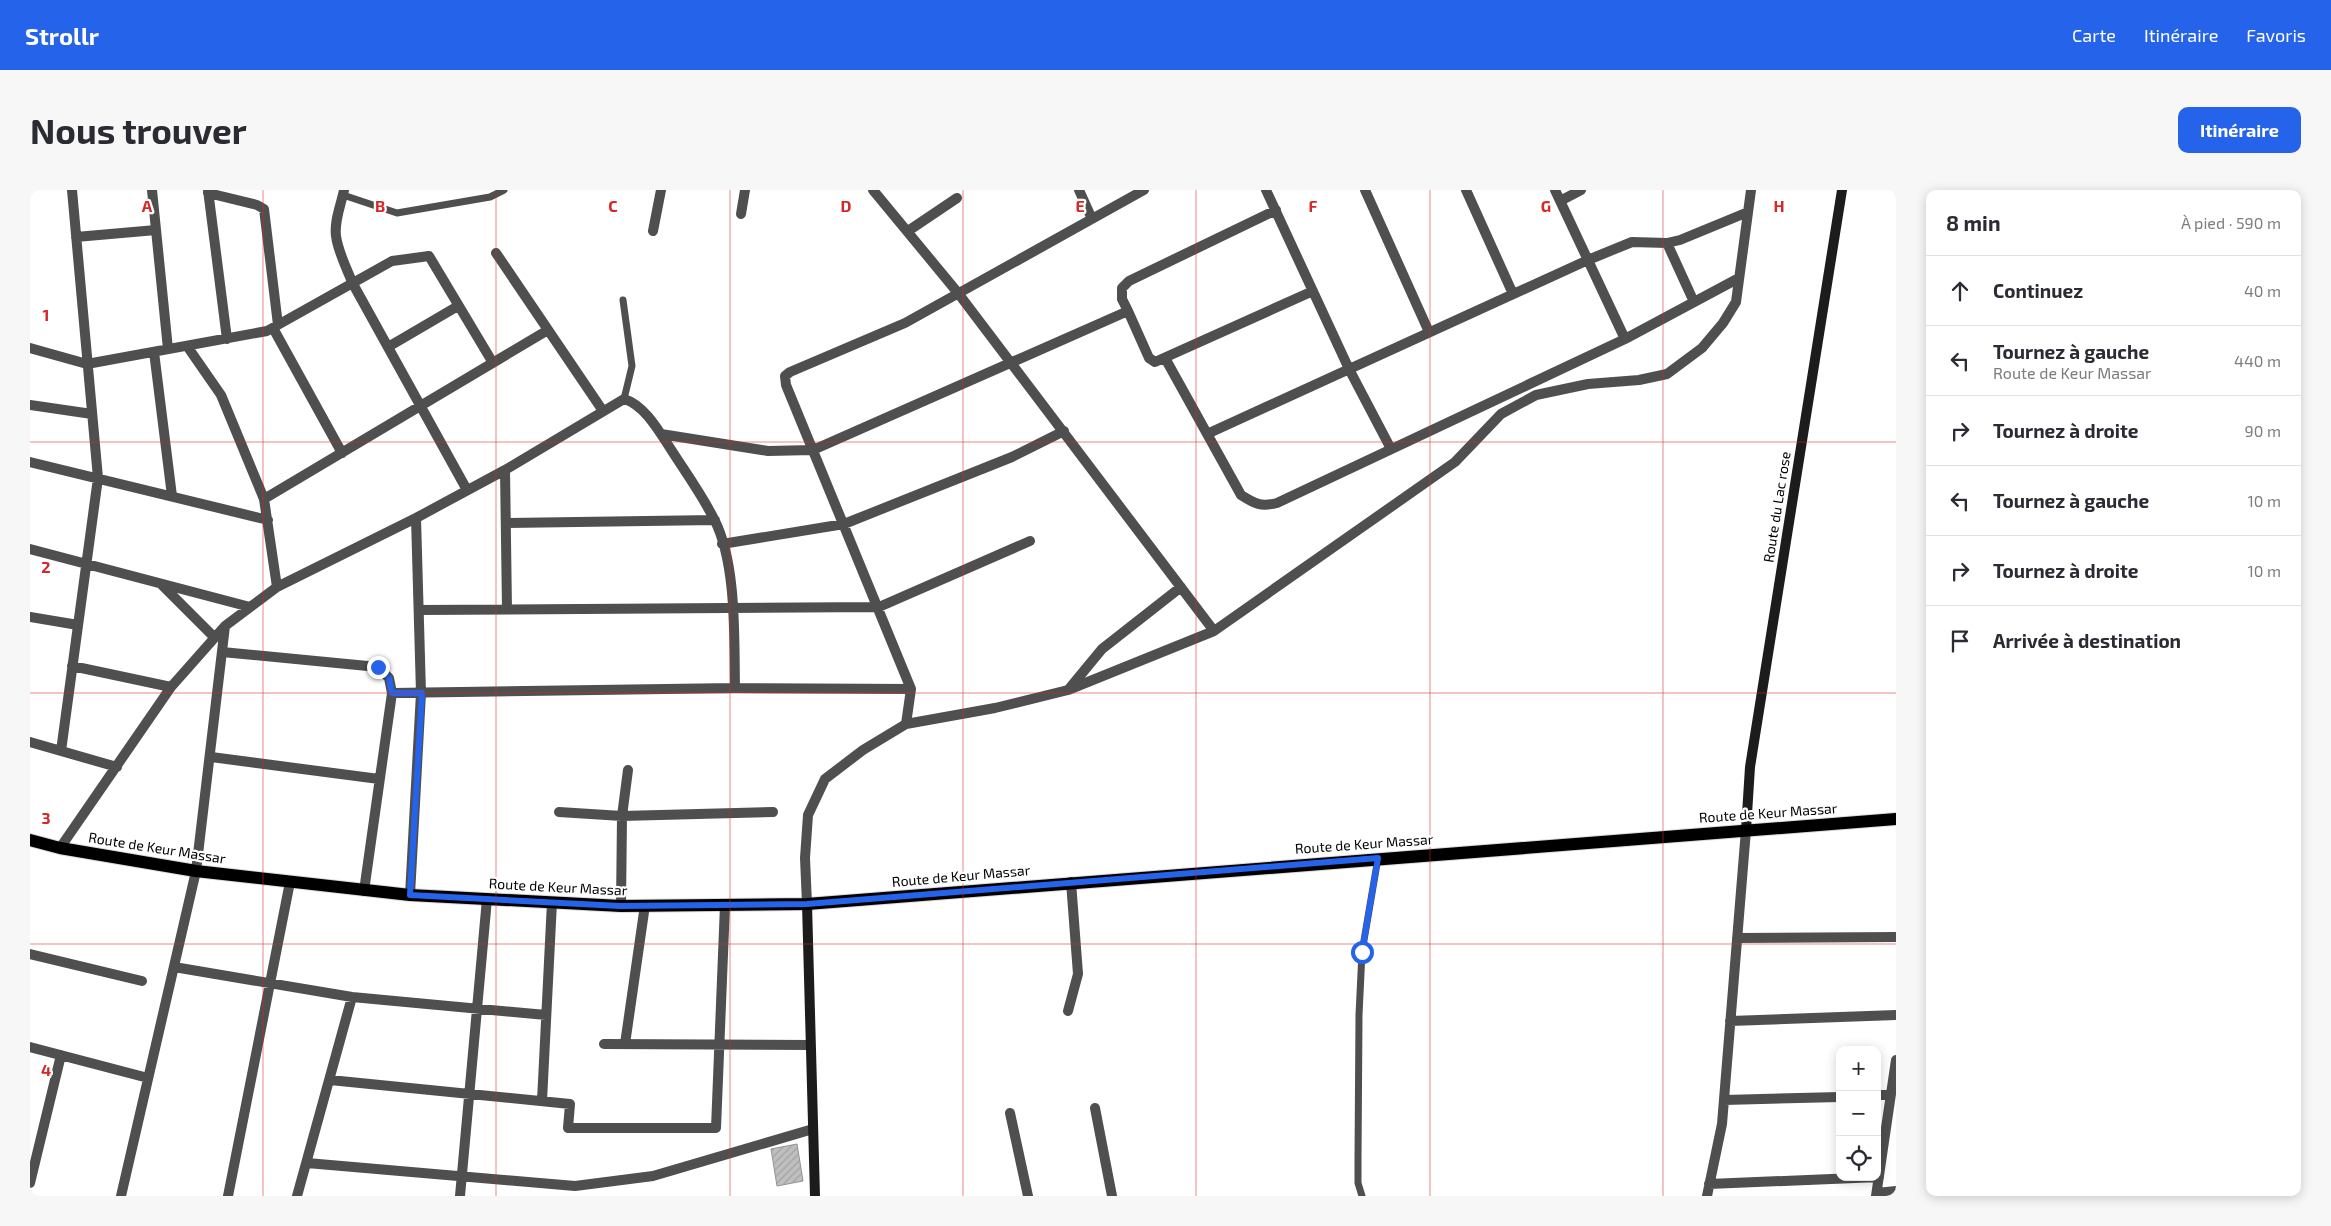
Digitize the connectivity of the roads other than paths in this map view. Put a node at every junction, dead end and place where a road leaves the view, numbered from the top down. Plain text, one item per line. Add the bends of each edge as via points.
1 (72, 190) edge
2 (152, 190) edge
3 (504, 190) edge
4 (661, 190) edge
5 (745, 190) edge
6 (873, 190) edge
7 (1079, 190) edge
8 (1144, 190) edge
9 (1266, 190) edge
10 (1365, 190) edge
11 (1466, 190) edge
12 (1555, 190) edge
13 (1581, 190) edge
14 (1751, 190) edge
15 (1842, 190) edge
16 (208, 192) edge
17 (343, 193) edge
18 (957, 198) dead end
19 (1560, 201) junction
20 (1276, 210) junction
21 (1748, 212) junction
22 (742, 214) dead end
23 (1092, 219) junction
24 (156, 230) junction
25 (653, 231) dead end
26 (908, 231) junction
27 (76, 237) junction
28 (1667, 243) junction
29 (496, 252) dead end
30 (1588, 260) junction
31 (1739, 278) junction
32 (353, 284) junction
33 (1313, 291) junction
34 (958, 293) junction
35 (1513, 294) junction
36 (623, 300) dead end
37 (1694, 302) junction
38 (458, 306) junction
39 (1128, 311) junction
40 (276, 327) junction
41 (548, 330) junction
42 (1429, 332) junction
43 (227, 338) junction
44 (1625, 339) junction
45 (187, 346) junction
46 (30, 347) edge
47 (388, 347) junction
48 (168, 349) junction
49 (154, 352) junction
50 (1165, 358) junction
51 (493, 363) junction
52 (1009, 363) junction
53 (88, 364) junction
54 (1349, 369) junction
55 (624, 399) junction
56 (30, 405) edge
57 (421, 406) junction
58 (603, 411) junction
59 (92, 414) junction
60 (1064, 431) junction
61 (661, 434) junction
62 (1207, 434) junction
63 (1391, 449) junction
64 (813, 450) junction
65 (342, 453) junction
66 (30, 462) edge
67 (505, 470) junction
68 (98, 478) junction
69 (467, 490) junction
70 (172, 496) junction
71 (264, 500) junction
72 (416, 518) junction
73 (268, 520) junction
74 (715, 520) junction
75 (506, 523) junction
76 (844, 524) junction
77 (1030, 541) dead end
78 (722, 544) junction
79 (30, 549) edge
80 (86, 563) junction
81 (161, 583) junction
82 (277, 587) junction
83 (1181, 587) junction
84 (250, 607) junction
85 (733, 607) junction
86 (879, 607) junction
87 (507, 609) junction
88 (419, 610) junction
89 (30, 618) edge
90 (78, 625) junction
91 (224, 626) junction
92 (1214, 631) junction
93 (214, 637) junction
94 (222, 652) junction
95 (72, 666) junction
96 (171, 686) junction
97 (735, 688) junction
98 (911, 689) junction
99 (1068, 690) junction
100 (392, 693) junction
101 (422, 693) junction
102 (906, 724) junction
103 (30, 742) edge
104 (61, 751) junction
105 (211, 757) junction
106 (117, 767) junction
107 (628, 770) dead end
108 (380, 779) junction
109 (559, 812) dead end
110 (773, 812) dead end
111 (622, 816) junction
112 (1896, 818) edge
113 (1746, 830) junction
114 (30, 840) edge
115 (60, 848) junction
116 (1378, 858) junction
117 (196, 871) junction
118 (290, 882) junction
119 (1071, 882) junction
120 (364, 891) junction
121 (410, 895) junction
122 (487, 899) junction
123 (552, 902) junction
124 (726, 904) junction
125 (807, 904) junction
126 (645, 905) junction
127 (620, 906) junction
128 (1896, 937) edge
129 (1737, 938) junction
130 (30, 954) edge
131 (174, 967) junction
132 (142, 981) dead end
133 (270, 984) junction
134 (352, 997) junction
135 (477, 1008) junction
136 (1068, 1011) dead end
137 (546, 1015) junction
138 (1896, 1015) edge
139 (1730, 1021) junction
140 (604, 1044) dead end
141 (625, 1044) junction
142 (719, 1044) junction
143 (810, 1045) junction
144 (30, 1047) edge
145 (61, 1055) junction
146 (1896, 1060) edge
147 (148, 1078) junction
148 (330, 1080) junction
149 (470, 1094) junction
150 (1890, 1095) junction
151 (1881, 1096) edge
152 (1836, 1097) edge
153 (1724, 1100) junction
154 (542, 1102) junction
155 (1096, 1108) dead end
156 (1010, 1113) dead end
157 (813, 1129) junction
158 (1881, 1162) edge
159 (306, 1163) junction
160 (462, 1176) junction
161 (1836, 1179) edge
162 (1879, 1181) edge
163 (30, 1183) edge
164 (1709, 1184) junction
165 (1896, 1191) edge
166 (1877, 1194) edge
167 (121, 1196) edge
168 (228, 1196) edge
169 (297, 1196) edge
170 (460, 1196) edge
171 (814, 1196) edge
172 (1028, 1196) edge
173 (1112, 1196) edge
174 (1362, 1196) edge
175 (1707, 1196) edge

1 - 27 street
2 - 24 street
3 - 17 lane via 490,197 397,214
4 - 25 street
5 - 22 street
6 - 26 street
7 - 23 street
8 - 23 street
9 - 20 street
10 - 42 street
11 - 35 street
12 - 19 street
13 - 19 street
14 - 21 street
15 - 113 main road, Route du Lac rose via 1750,767
16 - 40 street via 264,209
16 - 43 street
17 - 32 street via 336,236
18 - 26 street
19 - 30 street
20 - 33 street
20 - 39 street via 1129,281 1122,288 1122,299
21 - 28 street
21 - 31 street
23 - 34 street
24 - 27 street
24 - 48 street
26 - 34 street
27 - 53 street
28 - 30 street via 1632,242
28 - 37 street
29 - 41 street
30 - 35 street
30 - 44 street
31 - 37 street
31 - 92 street via 1736,302 1723,323 1702,348 1667,374 1588,384 1536,395 1501,414 1455,462
32 - 38 street via 392,261 428,256
32 - 40 street
32 - 47 street
33 - 50 street
33 - 54 street
34 - 52 street
34 - 64 street via 905,323 785,376
35 - 42 street
36 - 55 lane via 632,366
37 - 44 street
38 - 47 street
38 - 51 street
39 - 50 street via 1148,358 1155,362
39 - 52 street
40 - 43 street
40 - 65 street
41 - 51 street
41 - 58 street
42 - 54 street
43 - 45 street
44 - 63 street
45 - 48 street
45 - 71 street via 222,396
46 - 53 street
47 - 57 street
48 - 49 street
49 - 53 street
49 - 70 street
50 - 62 street
51 - 57 street
52 - 60 street
52 - 64 street
53 - 59 street
54 - 62 street
54 - 63 street
55 - 58 street
55 - 61 street via 634,402
56 - 59 street
57 - 65 street
57 - 69 street
58 - 67 street
59 - 68 street
60 - 76 street via 1012,457
60 - 83 street
61 - 64 street via 768,451
61 - 74 street
62 - 63 street via 1241,495 1263,507
64 - 76 street
65 - 71 street
66 - 68 street
67 - 69 street
67 - 75 street
68 - 70 street
68 - 80 street
69 - 72 street
70 - 73 street
71 - 73 street
72 - 82 street
72 - 88 street
73 - 82 street
74 - 75 street
74 - 78 street
75 - 87 street
76 - 78 street
76 - 86 street
77 - 86 street
78 - 85 street via 728,563
79 - 80 street
80 - 81 street
80 - 90 street
81 - 84 street
81 - 93 street
82 - 84 street
83 - 92 street
83 - 99 street via 1102,649
84 - 91 street
85 - 86 street
85 - 87 street
85 - 97 street
86 - 98 street
87 - 88 street
88 - 101 street
89 - 90 street
90 - 95 street
91 - 93 street
91 - 94 street
92 - 99 street
93 - 96 street
94 - 100 street via 378,667 389,678
94 - 105 street
95 - 96 street
95 - 104 street
96 - 106 street
97 - 98 street
97 - 101 street
98 - 102 street
99 - 102 street via 995,708
100 - 101 street
100 - 108 street
101 - 121 street
102 - 125 street via 863,750 825,779 808,815 805,858
103 - 104 street
104 - 106 street
105 - 108 street
105 - 117 street
106 - 115 street
107 - 111 street
108 - 120 street
109 - 111 street
110 - 111 street
111 - 127 street
112 - 113 main road, Route de Keur Massar
113 - 116 main road, Route de Keur Massar
113 - 129 street
114 - 115 main road, Route de Keur Massar
115 - 117 main road, Route de Keur Massar
116 - 119 main road, Route de Keur Massar
116 - 174 lane via 1362,952 1359,1015 1358,1183
117 - 118 main road, Route de Keur Massar
117 - 131 street
118 - 120 main road, Route de Keur Massar
118 - 133 street
119 - 125 main road, Route de Keur Massar
119 - 136 street via 1078,974
120 - 121 main road, Route de Keur Massar
121 - 122 main road, Route de Keur Massar
122 - 123 main road, Route de Keur Massar
122 - 135 street
123 - 127 main road, Route de Keur Massar
123 - 137 street
124 - 125 main road, Route de Keur Massar
124 - 126 main road, Route de Keur Massar
124 - 142 street
125 - 143 main road
126 - 127 main road, Route de Keur Massar
126 - 141 street
128 - 129 street
129 - 139 street
130 - 132 street
131 - 133 street
131 - 147 street
133 - 134 street
133 - 168 street
134 - 135 street
134 - 148 street
135 - 137 street
135 - 149 street
137 - 154 street
138 - 139 street
139 - 153 street
140 - 141 street
141 - 142 street
142 - 143 street
142 - 154 street via 716,1128 568,1128 570,1104
143 - 157 main road
144 - 145 street
145 - 147 street
145 - 163 street
146 - 150 street
147 - 167 street
148 - 149 street
148 - 159 street
149 - 154 street
149 - 160 street
150 - 151 street
150 - 158 street
152 - 153 street
153 - 164 street
155 - 173 street
156 - 172 street
157 - 160 street via 653,1176 575,1186
157 - 171 main road
159 - 160 street
159 - 169 street
160 - 170 street
161 - 164 street
162 - 166 street
164 - 175 street
165 - 166 street

